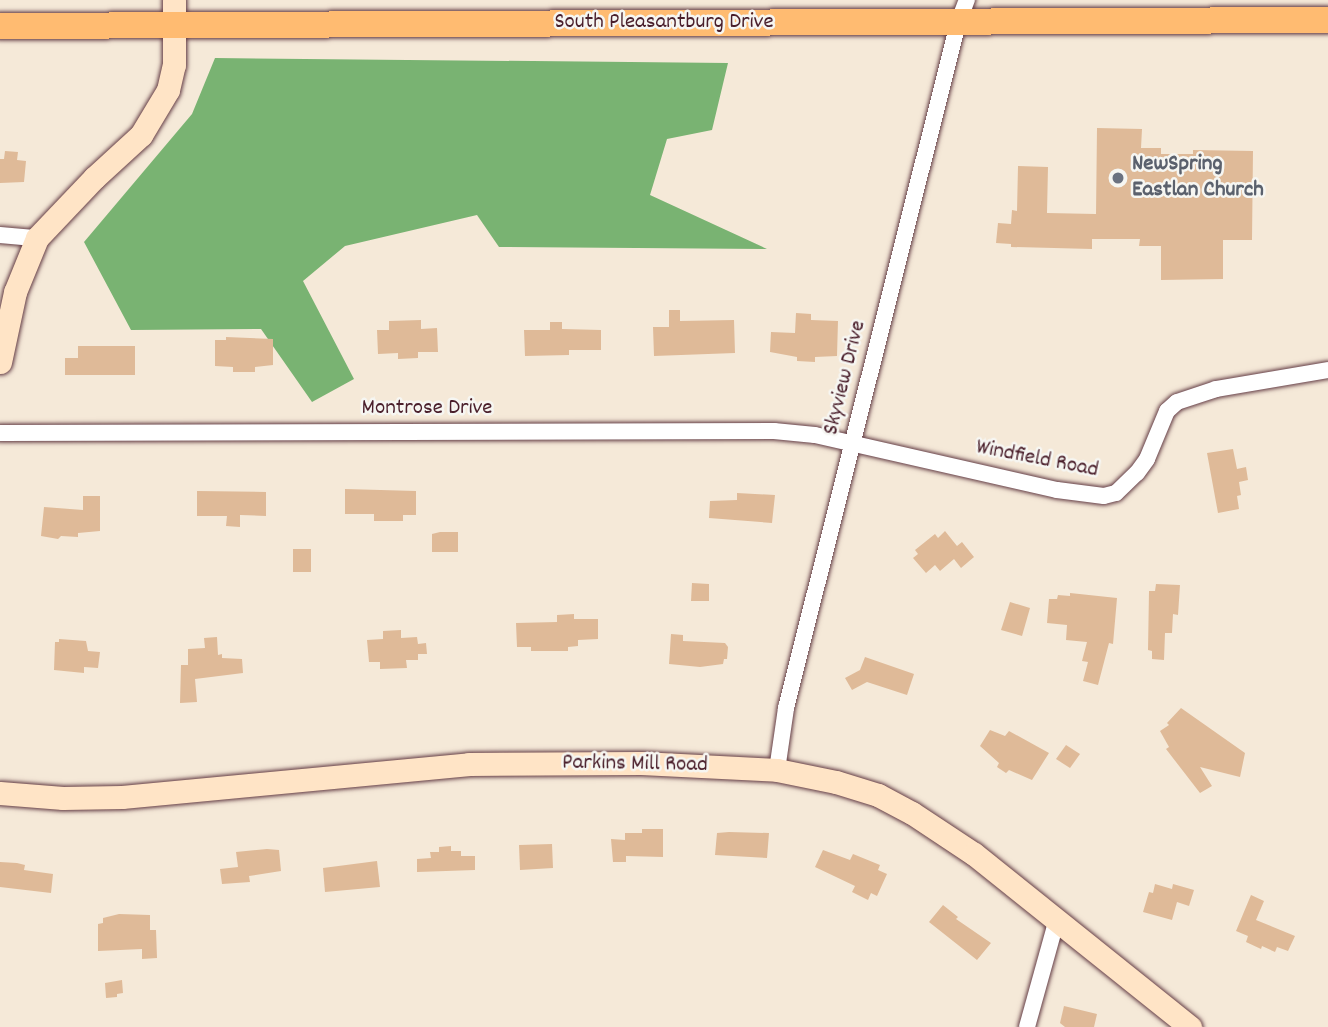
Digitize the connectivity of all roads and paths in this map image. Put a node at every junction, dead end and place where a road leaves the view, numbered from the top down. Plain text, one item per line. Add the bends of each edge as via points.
1 (962, 12) edge
2 (175, 13) edge
3 (1328, 20) edge
4 (0, 26) edge
5 (0, 235) edge
6 (37, 238) junction
7 (0, 362) edge
8 (1328, 370) edge
9 (0, 433) edge
10 (852, 446) junction
11 (777, 770) junction
12 (0, 793) edge
13 (1056, 919) junction
14 (1027, 1027) edge
15 (1190, 1027) edge

1 - 2 main road, South Pleasantburg Drive
1 - 3 main road, South Pleasantburg Drive
1 - 10 street, Skyview Drive
2 - 4 main road, South Pleasantburg Drive
2 - 6 street via 174,65 157,113 141,135
5 - 6 street
6 - 7 street via 15,292
8 - 10 street, Windfield Road via 1216,389 1177,402 1167,411 1147,459 1116,493 1104,496
9 - 10 street, Montrose Drive via 774,430
10 - 11 street, Skyview Drive via 786,708
11 - 12 street, Parkins Mill Road via 641,763 469,764 122,797
11 - 13 street, Parkins Mill Road via 857,789 912,813 974,854
13 - 14 street
13 - 15 street, Parkins Mill Road

